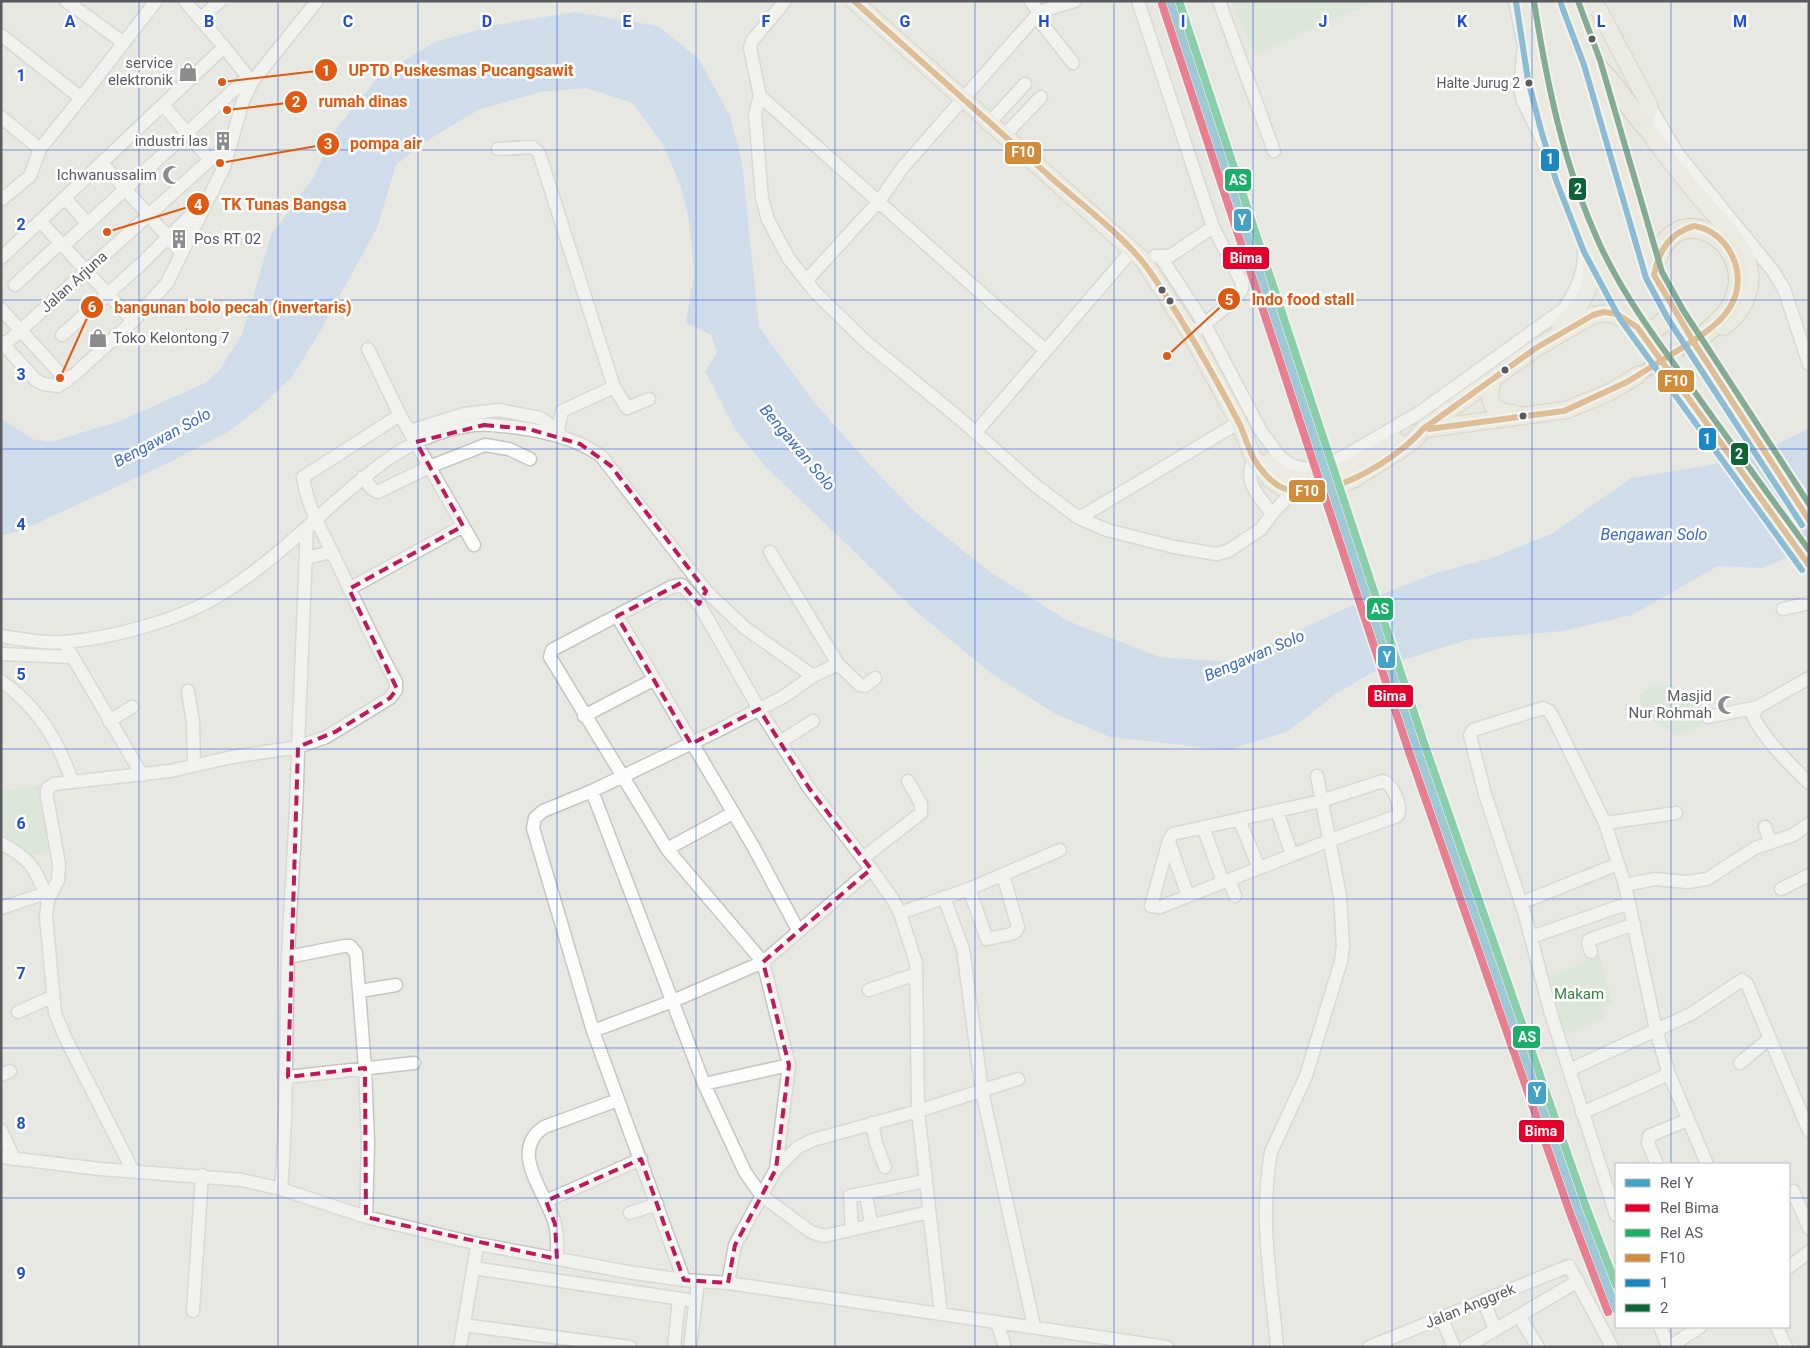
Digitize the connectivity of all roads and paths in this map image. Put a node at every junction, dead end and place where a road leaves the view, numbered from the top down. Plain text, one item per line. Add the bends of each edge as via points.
1 (66, 1) edge
2 (156, 1) edge
3 (185, 1) edge
4 (220, 1) edge
5 (317, 1) edge
6 (785, 1) edge
7 (854, 1) edge
8 (1031, 1) edge
9 (1075, 1) edge
10 (1138, 1) edge
11 (1220, 1) edge
12 (1515, 1) edge
13 (1525, 1) edge
14 (1594, 2) edge
15 (1571, 6) edge
16 (1037, 14) junction
17 (200, 19) junction
18 (1527, 34) junction
19 (1, 35) edge
20 (124, 43) junction
21 (224, 47) junction
22 (1592, 62) junction
23 (1073, 63) dead end
24 (250, 80) junction
25 (1025, 84) dead end
26 (760, 96) junction
27 (1041, 97) dead end
28 (81, 98) junction
29 (962, 98) junction
30 (163, 105) junction
31 (1648, 105) junction
32 (1, 117) edge
33 (990, 122) junction
34 (1646, 126) junction
35 (187, 132) junction
36 (1005, 136) junction
37 (234, 139) junction
38 (40, 149) junction
39 (498, 150) dead end
40 (1274, 151) dead end
41 (210, 160) junction
42 (102, 163) junction
43 (126, 189) junction
44 (65, 198) junction
45 (1, 200) edge
46 (879, 201) junction
47 (149, 215) junction
48 (188, 218) dead end
49 (40, 221) junction
50 (88, 224) junction
51 (1213, 227) junction
52 (169, 238) junction
53 (1742, 240) junction
54 (62, 245) junction
55 (1592, 248) junction
56 (4, 250) edge
57 (182, 252) junction
58 (1138, 255) junction
59 (1160, 256) junction
60 (87, 271) junction
61 (1654, 275) junction
62 (806, 281) junction
63 (15, 285) dead end
64 (109, 294) junction
65 (1, 309) edge
66 (1675, 314) junction
67 (133, 320) junction
68 (1204, 323) junction
69 (21, 330) junction
70 (1640, 332) junction
71 (1191, 334) junction
72 (62, 335) dead end
73 (1703, 336) joint
74 (3, 344) edge
75 (1536, 348) junction
76 (368, 349) dead end
77 (1046, 351) junction
78 (1809, 364) edge
79 (1638, 375) tunnel mouth
80 (1494, 378) junction
81 (67, 381) junction
82 (614, 387) junction
83 (649, 399) dead end
84 (562, 411) junction
85 (511, 412) junction
86 (400, 415) junction
87 (1531, 415) junction
88 (540, 418) junction
89 (494, 425) junction
90 (1240, 425) junction
91 (1423, 429) junction
92 (976, 432) junction
93 (559, 433) junction
94 (1393, 434) junction
95 (413, 437) junction
96 (530, 459) dead end
97 (1254, 459) junction
98 (429, 467) junction
99 (363, 478) junction
100 (1293, 491) junction
101 (1272, 514) junction
102 (1078, 518) junction
103 (1809, 520) edge
104 (311, 524) junction
105 (463, 526) junction
106 (474, 544) dead end
107 (332, 552) junction
108 (770, 552) dead end
109 (306, 558) junction
110 (1809, 565) edge
111 (349, 589) junction
112 (706, 591) junction
113 (1809, 603) edge
114 (699, 604) junction
115 (1783, 609) dead end
116 (616, 616) junction
117 (1, 636) edge
118 (64, 642) junction
119 (1, 654) edge
120 (72, 657) junction
121 (838, 664) junction
122 (813, 676) junction
123 (876, 678) dead end
124 (1809, 678) edge
125 (653, 680) junction
126 (1, 681) edge
127 (188, 691) dead end
128 (1758, 706) junction
129 (132, 707) dead end
130 (759, 709) junction
131 (584, 716) junction
132 (1708, 717) dead end
133 (109, 721) junction
134 (813, 721) dead end
135 (780, 742) junction
136 (691, 744) junction
137 (298, 747) junction
138 (194, 765) junction
139 (142, 775) junction
140 (622, 776) junction
141 (1317, 776) dead end
142 (908, 780) dead end
143 (72, 782) junction
144 (1809, 783) edge
145 (592, 791) junction
146 (1321, 801) junction
147 (1277, 811) junction
148 (733, 813) junction
149 (1676, 814) dead end
150 (1239, 819) junction
151 (1605, 823) junction
152 (1809, 824) edge
153 (1203, 827) junction
154 (1765, 827) dead end
155 (1328, 841) junction
156 (1168, 842) junction
157 (1, 843) edge
158 (1770, 843) junction
159 (667, 849) junction
160 (1060, 850) dead end
161 (1292, 855) junction
162 (863, 858) junction
163 (1618, 864) junction
164 (1259, 868) junction
165 (872, 869) junction
166 (1003, 875) junction
167 (1809, 875) edge
168 (1226, 881) junction
169 (1625, 885) junction
170 (969, 889) junction
171 (1781, 889) dead end
172 (47, 896) junction
173 (1188, 896) junction
174 (1235, 896) dead end
175 (944, 898) junction
176 (1521, 903) junction
177 (1629, 903) junction
178 (1, 908) edge
179 (900, 913) junction
180 (1634, 924) junction
181 (798, 930) junction
182 (1534, 936) dead end
183 (1591, 952) dead end
184 (288, 957) junction
185 (763, 962) junction
186 (916, 974) junction
187 (396, 985) dead end
188 (870, 990) dead end
189 (360, 991) junction
190 (52, 997) junction
191 (673, 1002) junction
192 (18, 1012) dead end
193 (593, 1030) junction
194 (1656, 1030) junction
195 (1770, 1038) junction
196 (414, 1063) dead end
197 (1740, 1063) dead end
198 (789, 1065) junction
199 (365, 1068) junction
200 (1569, 1070) junction
201 (1669, 1074) junction
202 (288, 1077) junction
203 (1018, 1079) dead end
204 (704, 1084) junction
205 (982, 1090) junction
206 (618, 1100) junction
207 (918, 1111) junction
208 (1582, 1113) junction
209 (1687, 1120) junction
210 (872, 1123) junction
211 (1, 1130) edge
212 (1809, 1131) edge
213 (8, 1158) edge
214 (641, 1159) junction
215 (1657, 1163) edge
216 (1707, 1163) edge
217 (885, 1167) dead end
218 (776, 1169) junction
219 (133, 1171) junction
220 (202, 1176) junction
221 (925, 1181) junction
222 (281, 1189) junction
223 (1793, 1191) dead end
224 (866, 1193) junction
225 (761, 1195) junction
226 (546, 1201) junction
227 (657, 1204) junction
228 (930, 1212) junction
229 (1615, 1212) edge
230 (630, 1213) dead end
231 (366, 1217) junction
232 (871, 1224) junction
233 (1809, 1228) edge
234 (852, 1229) junction
235 (476, 1252) dead end
236 (1809, 1252) edge
237 (557, 1259) junction
238 (1790, 1265) edge
239 (473, 1268) junction
240 (684, 1280) junction
241 (698, 1281) junction
242 (1578, 1282) junction
243 (728, 1283) junction
244 (679, 1299) junction
245 (695, 1301) junction
246 (1484, 1301) junction
247 (193, 1311) dead end
248 (941, 1314) junction
249 (1519, 1316) junction
250 (1442, 1317) junction
251 (997, 1322) junction
252 (464, 1325) junction
253 (1034, 1326) junction
254 (1660, 1328) edge
255 (1698, 1328) edge
256 (1777, 1328) edge
257 (1495, 1330) junction
258 (1386, 1343) edge
259 (460, 1347) edge
260 (630, 1347) edge
261 (674, 1347) edge
262 (690, 1347) edge
263 (1005, 1347) edge
264 (1167, 1347) edge
265 (1277, 1347) edge
266 (1369, 1347) edge
267 (1454, 1347) edge
268 (1466, 1347) edge
269 (1538, 1347) edge
270 (1611, 1347) edge
271 (1669, 1347) edge
272 (1786, 1347) edge

1 - 20 street
2 - 20 street
3 - 17 street
4 - 17 street
5 - 24 street
6 - 26 street via 750,48
7 - 29 main road
8 - 16 street
9 - 16 street
10 - 51 street
11 - 40 street
12 - 18 street
13 - 18 highway
14 - 15 highway
14 - 31 main road
15 - 22 highway
16 - 23 street
16 - 29 street
17 - 21 street
18 - 55 highway via 1549,128
18 - 94 street via 1520,88 1585,252 1578,289 1564,308
19 - 28 street
20 - 28 street
21 - 24 street
21 - 30 street
22 - 34 highway
22 - 61 highway
24 - 35 street
24 - 37 street
25 - 33 street
26 - 46 street
26 - 62 street via 755,114 765,211 789,259
27 - 36 street
28 - 38 street
29 - 33 main road
29 - 46 street via 903,167
30 - 35 street
30 - 42 street
31 - 34 main road
31 - 53 street via 1677,153
32 - 38 street
33 - 36 main road
34 - 53 main road via 1669,160
35 - 41 street
35 - 43 street
36 - 58 main road
37 - 41 street, Jalan Arjuna
37 - 57 street via 224,167
38 - 45 street via 30,176
39 - 82 street via 532,147 539,152
41 - 47 street, Jalan Arjuna
42 - 43 street
42 - 44 street
43 - 47 street
43 - 50 street
44 - 49 street
44 - 50 street
46 - 62 street
46 - 77 street
47 - 52 street
47 - 60 street, Jalan Arjuna
48 - 52 street
49 - 54 street
49 - 56 street
50 - 54 street
51 - 59 street via 1170,256
51 - 68 street via 1242,283 1242,289 1232,302
52 - 57 street
52 - 64 street
53 - 73 main road via 1749,268 1748,292 1742,307 1727,324
53 - 78 street via 1767,261 1784,289
54 - 60 street
54 - 63 street
55 - 70 highway via 1618,300
55 - 75 main road via 1591,282 1585,298 1574,313
57 - 67 street via 166,283
58 - 59 street
58 - 71 main road
58 - 77 street
59 - 68 street
60 - 64 street
60 - 69 street, Jalan Arjuna
61 - 66 highway
61 - 73 highway via 1664,243 1682,229 1707,230 1728,247 1737,268 1737,289 1729,309
62 - 92 street via 866,342
64 - 67 street
64 - 72 street
65 - 69 street
66 - 70 highway
66 - 103 highway, bridge
67 - 81 street
68 - 71 street
68 - 94 street via 1261,432 1279,456 1291,465 1304,469 1331,464
69 - 74 street, Jalan Arjuna
69 - 81 street
70 - 75 main road via 1617,314 1604,312
70 - 110 highway, bridge
71 - 90 main road
74 - 81 street via 36,380 51,386
75 - 80 main road
76 - 86 street
77 - 92 street
79 - 87 main road via 1610,392 1566,410
80 - 87 main road via 1490,389 1493,405 1500,411
80 - 91 main road
82 - 83 street via 627,408
82 - 84 street
84 - 88 street
84 - 93 street
85 - 88 street
85 - 89 street
85 - 95 street via 491,410 464,414
86 - 95 street
86 - 104 street via 303,477
87 - 91 main road
88 - 93 street
89 - 93 street
89 - 95 street via 466,426
90 - 94 main road via 1270,466 1298,480 1311,480 1338,472
90 - 97 main road
90 - 102 street
91 - 94 main road
91 - 100 main road via 1414,440 1354,479 1318,491
92 - 102 street via 1036,486
93 - 112 street via 601,456
95 - 98 street
95 - 99 street
96 - 98 street via 509,449 485,445
97 - 100 main road via 1271,480
97 - 101 street via 1250,484
98 - 99 street via 378,492
98 - 105 street
99 - 104 street
100 - 101 street
101 - 102 street via 1262,529 1217,554 1124,535
104 - 107 street
104 - 109 street
104 - 118 street via 256,571 205,604 164,621
105 - 106 street
105 - 111 street
107 - 109 street
107 - 111 street
108 - 121 street
109 - 137 street
111 - 137 street via 396,682 396,690 390,698 334,732
112 - 114 street
112 - 122 street via 745,628
113 - 115 street
114 - 116 street via 679,584
114 - 130 street
116 - 125 street
116 - 131 street via 552,650 549,655
117 - 118 street
118 - 120 street
119 - 120 street
120 - 133 street
121 - 122 street
121 - 123 street via 860,685 865,686
122 - 130 street
124 - 128 street
125 - 131 street
125 - 136 street
126 - 143 street via 43,721 65,760
127 - 138 street
128 - 132 street
128 - 144 street via 1752,714 1756,722
129 - 133 street
130 - 135 street
130 - 136 street
131 - 140 street
133 - 139 street
134 - 135 street
135 - 162 street via 809,788
136 - 140 street
136 - 148 street
137 - 138 street
137 - 184 street
138 - 139 street
139 - 143 street
140 - 145 street
140 - 159 street
141 - 146 street
142 - 162 street via 921,804 921,813
143 - 172 street via 54,784 46,791 59,864 56,887
145 - 191 street
145 - 193 street via 543,810 535,818 533,828
146 - 147 street
146 - 155 street
146 - 155 street via 1383,781 1392,788 1400,811 1397,816
147 - 150 street
147 - 161 street
148 - 159 street
148 - 181 street
149 - 151 street
150 - 153 street
150 - 164 street
151 - 163 street
151 - 176 street via 1546,709 1473,730 1470,735 1485,794
152 - 158 street via 1793,835
153 - 156 street via 1176,832
153 - 168 street
154 - 158 street
155 - 161 street
155 - 265 street via 1342,921 1341,961 1306,1076 1271,1152 1266,1185 1264,1225
156 - 173 street
156 - 173 street via 1151,906 1160,907
157 - 172 street via 33,865
158 - 169 street via 1743,855 1708,879 1692,882 1655,879
159 - 185 street
160 - 166 street
161 - 164 street
162 - 165 street
163 - 169 street
163 - 176 street
164 - 168 street
165 - 179 street
165 - 181 street
166 - 170 street
166 - 170 street via 1018,927 1011,934 987,939
167 - 171 street
168 - 173 street
168 - 174 street
169 - 177 street
170 - 175 street
172 - 178 street
172 - 190 street
175 - 179 street
175 - 205 street via 963,949
176 - 200 street
177 - 180 street
177 - 182 street
179 - 186 street via 916,964
180 - 183 street via 1589,940
180 - 194 street
181 - 185 street
184 - 189 street via 350,946 357,957
184 - 202 street
185 - 191 street
185 - 198 street
186 - 188 street
186 - 207 street
187 - 189 street
189 - 199 street
190 - 192 street
190 - 219 street via 65,1037
191 - 193 street
191 - 204 street
193 - 206 street
194 - 195 street via 1701,1009 1742,980 1747,984
194 - 200 street
194 - 201 street
195 - 197 street
195 - 212 street
196 - 199 street
198 - 204 street
198 - 218 street
199 - 202 street
199 - 231 street
200 - 208 street
201 - 208 street
201 - 209 street
202 - 222 street
203 - 205 street
204 - 225 street via 745,1172
205 - 207 street
205 - 253 street
206 - 214 street
206 - 226 street via 544,1127 535,1135 530,1144 531,1171
207 - 210 street
207 - 221 street
208 - 229 street
209 - 215 street via 1649,1136 1648,1143
209 - 216 street
210 - 217 street
210 - 218 street via 804,1144
211 - 213 street
213 - 219 street
214 - 226 street
214 - 227 street
218 - 225 street
219 - 220 street
220 - 222 street via 242,1180
220 - 247 street
221 - 224 street
221 - 228 street
222 - 231 street
223 - 233 street
224 - 232 street
224 - 234 street via 850,1197
225 - 234 street via 818,1235
225 - 243 street via 735,1245
226 - 237 street via 555,1224
227 - 230 street
227 - 240 street
228 - 232 street
228 - 248 street
231 - 237 street
232 - 234 street
235 - 239 street
236 - 238 street
237 - 240 street
239 - 244 street
239 - 252 street
240 - 241 street
241 - 243 street
241 - 245 street
242 - 246 street, Jalan Anggrek via 1570,1267 1566,1266
242 - 249 street
242 - 270 street
243 - 248 street
244 - 245 street
244 - 261 street
245 - 262 street
246 - 250 street, Jalan Anggrek
246 - 257 street
248 - 251 street
249 - 257 street
249 - 269 street
250 - 258 street, Jalan Anggrek
250 - 267 street
251 - 253 street
251 - 263 street
252 - 259 street
252 - 260 street
253 - 264 street
254 - 271 street
255 - 271 street
256 - 272 street
257 - 268 street
258 - 266 street, Jalan Anggrek

